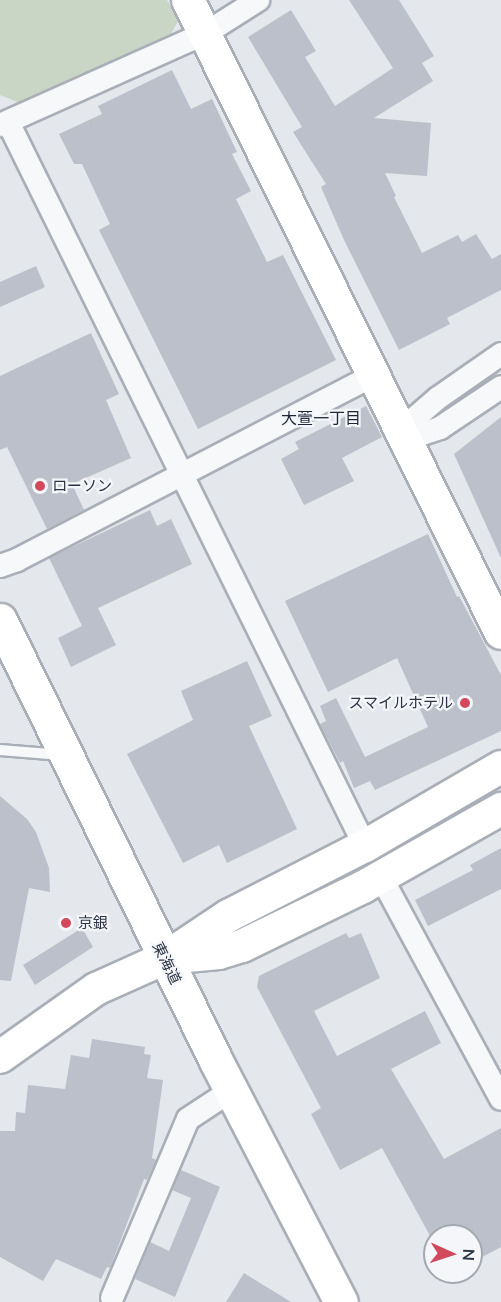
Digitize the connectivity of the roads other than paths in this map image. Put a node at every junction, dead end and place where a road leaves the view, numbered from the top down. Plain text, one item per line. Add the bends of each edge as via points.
1 (189, 0) edge
2 (258, 0) edge
3 (206, 33) junction
4 (4, 123) edge
5 (501, 354) edge
6 (374, 375) junction
7 (501, 387) edge
8 (402, 429) junction
9 (182, 474) junction
10 (0, 566) edge
11 (2, 628) edge
12 (501, 633) edge
13 (0, 750) edge
14 (65, 756) junction
15 (501, 767) edge
16 (501, 809) edge
17 (364, 846) junction
18 (381, 876) junction
19 (165, 958) junction
20 (0, 1058) edge
21 (232, 1090) junction
22 (501, 1100) edge
23 (112, 1298) dead end
24 (341, 1302) edge

1 - 3 street
2 - 3 street
3 - 4 street
3 - 6 street
4 - 9 street
5 - 8 street
6 - 8 street
6 - 9 street
7 - 8 street via 440,428 425,433
8 - 12 street
9 - 10 street
9 - 17 street
11 - 14 highway, 東海道
13 - 14 lane
14 - 19 highway, 東海道
15 - 17 street
16 - 18 street
17 - 19 street via 228,915
18 - 19 street via 242,946 219,953
18 - 22 street
19 - 20 street via 96,989
19 - 21 highway, 東海道
21 - 23 street via 188,1119
21 - 24 highway, 東海道

